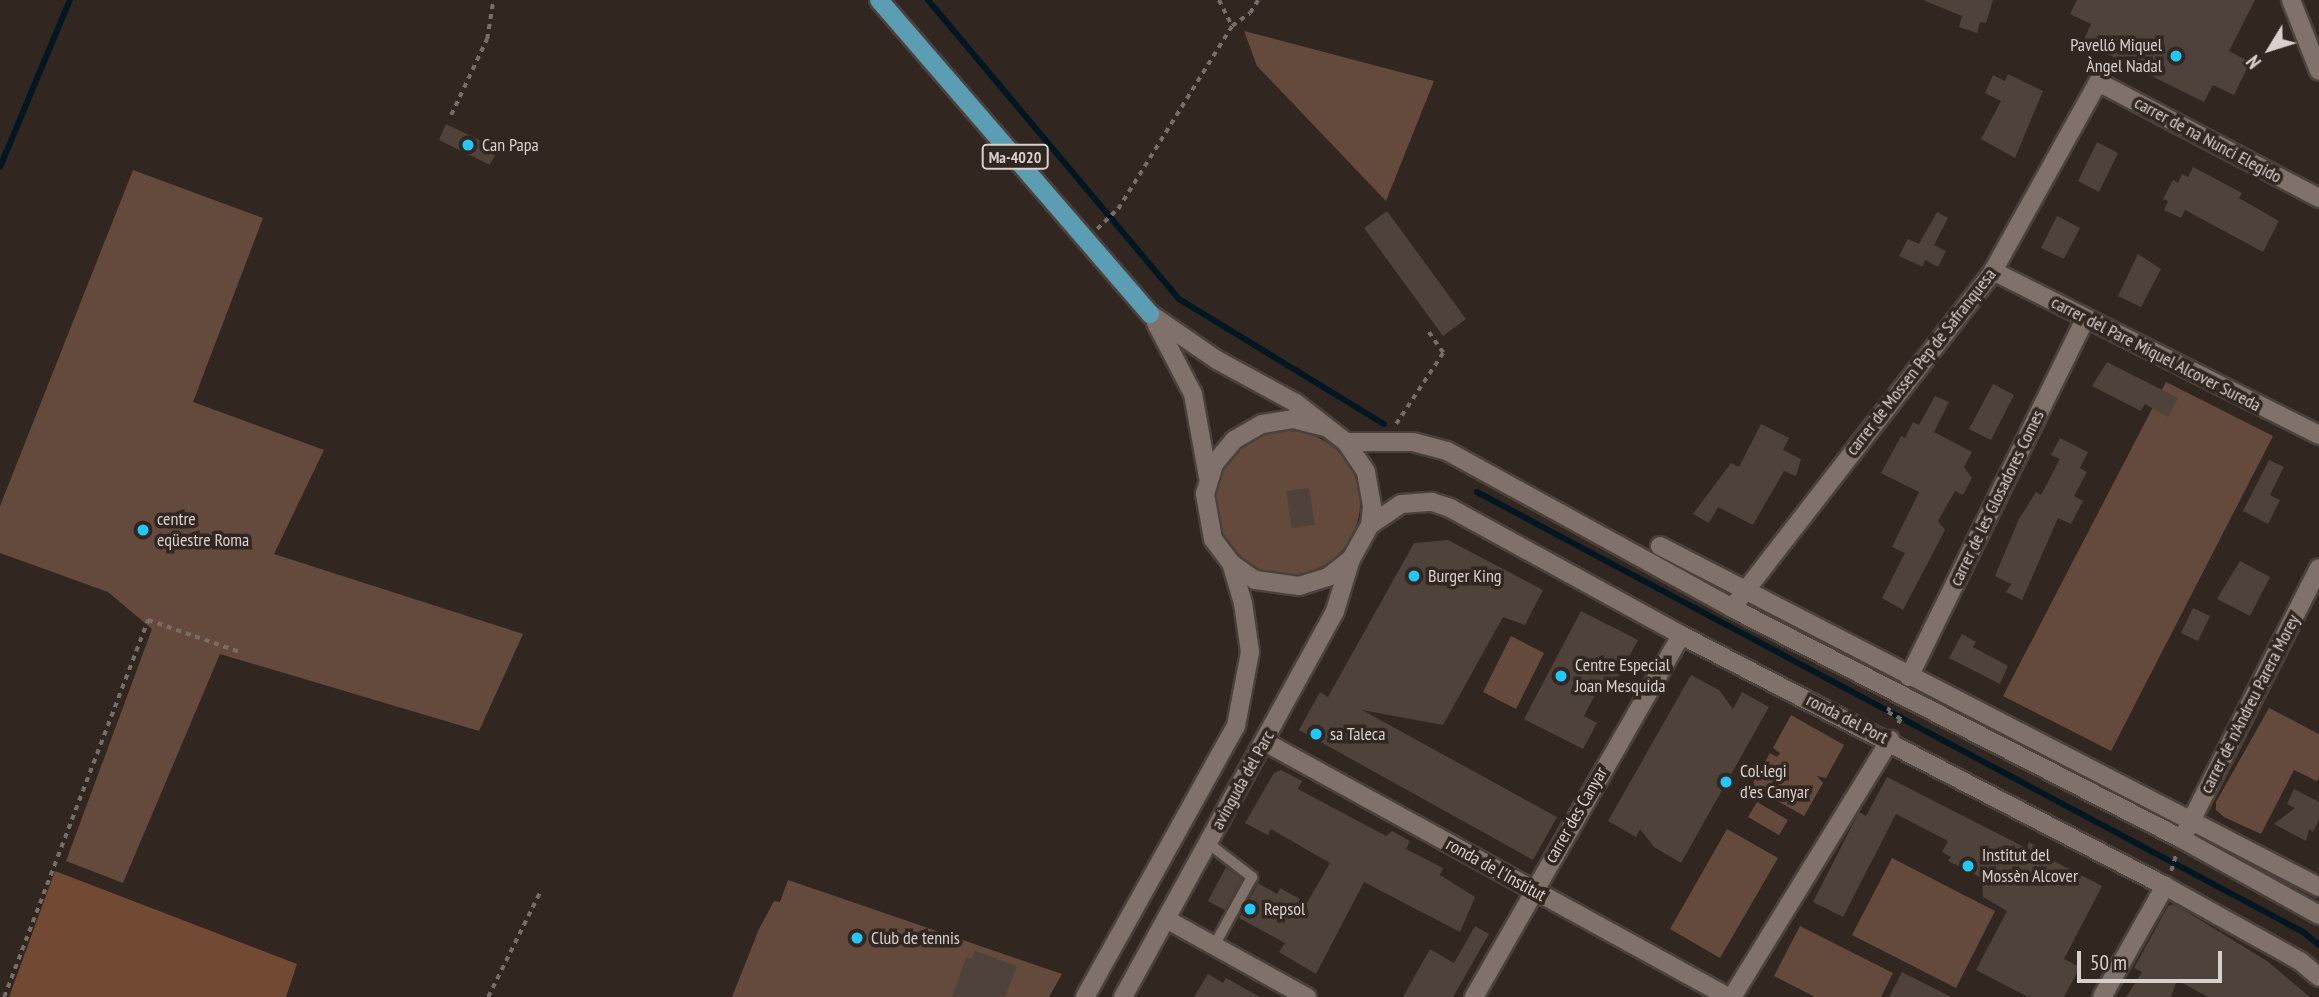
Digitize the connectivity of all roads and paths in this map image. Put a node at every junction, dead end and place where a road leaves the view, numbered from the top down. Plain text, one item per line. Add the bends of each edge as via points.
1 (493, 0) edge
2 (879, 0) edge
3 (1219, 0) edge
4 (1258, 0) edge
5 (2291, 0) edge
6 (1232, 26) junction
7 (2319, 71) edge
8 (2098, 82) joint
9 (451, 115) dead end
10 (2319, 198) edge
11 (1086, 240) junction
12 (1993, 271) junction
13 (1150, 314) junction
14 (2085, 319) junction
15 (1427, 330) dead end
16 (1324, 427) junction
17 (2319, 435) edge
18 (1346, 442) junction
19 (1397, 443) junction
20 (1208, 479) junction
21 (1370, 525) junction
22 (1661, 546) dead end
23 (1351, 559) junction
24 (1231, 563) junction
25 (2319, 568) edge
26 (1742, 591) junction
27 (1732, 608) junction
28 (1681, 635) junction
29 (240, 652) dead end
30 (1909, 677) junction
31 (1898, 693) junction
32 (1890, 740) junction
33 (1265, 742) junction
34 (2191, 820) junction
35 (2182, 839) junction
36 (1208, 843) junction
37 (2165, 886) junction
38 (2319, 887) edge
39 (541, 890) dead end
40 (1533, 890) junction
41 (2319, 915) edge
42 (1166, 919) junction
43 (1215, 944) junction
44 (2319, 977) edge
45 (4, 997) edge
46 (488, 997) edge
47 (1085, 997) edge
48 (1123, 997) edge
49 (1307, 997) edge
50 (1474, 997) edge
51 (1730, 997) edge
52 (2102, 997) edge

1 - 9 path via 487,39
2 - 11 main road, Ma-4020
3 - 6 path
4 - 6 path via 1250,13
5 - 7 street
6 - 11 path via 1118,209
8 - 10 street, carrer de na Nunci Elegido
8 - 12 street, carrer de Mossen Pep de Safranquesa
11 - 13 main road, Ma-4020
12 - 14 street, carrer del Pare Miquel Alcover Sureda
12 - 26 street, carrer de Mossen Pep de Safranquesa
13 - 16 street, Ma-4020 via 1187,341 1296,403
13 - 20 street, Ma-4020 via 1175,352 1193,394
14 - 17 street, carrer del Pare Miquel Alcover Sureda
14 - 30 street, carrer de les Glosadores Comes
15 - 19 path via 1443,353 1395,420
16 - 18 street, Ma-4020
16 - 20 street, Ma-4020 via 1293,419 1254,427 1223,451
18 - 19 street
18 - 21 street, Ma-4020 via 1366,472
19 - 27 street via 1429,444 1447,451
20 - 24 street, Ma-4020 via 1208,524
21 - 23 street
21 - 28 street, ronda del Port via 1415,501 1450,508
22 - 26 street
23 - 24 street via 1328,577 1299,586 1270,585
23 - 33 street, avinguda del Parc via 1335,611
24 - 47 street, avinguda del Parc via 1250,652 1237,726
25 - 34 street, carrer de n'Andreu Parera Morey
26 - 27 street
26 - 30 street
27 - 31 street
28 - 32 street, ronda del Port
28 - 40 street, carrer des Canyar
29 - 45 path via 148,620
30 - 34 street
31 - 32 path via 1888,712 1901,719
31 - 35 street
32 - 37 street, ronda del Port
32 - 51 street
33 - 36 street, avinguda del Parc
33 - 40 street, ronda de l'Institut
34 - 35 street, carrer de n'Andreu Parera Morey
34 - 38 street
35 - 37 path
35 - 41 street
36 - 42 street, avinguda del Parc
36 - 43 lane via 1252,877
37 - 44 street, ronda del Port via 2300,961
37 - 52 street
39 - 46 path
40 - 50 street, carrer des Canyar
40 - 51 street, ronda de l'Institut
42 - 43 street
42 - 48 street, avinguda del Parc
43 - 49 street

